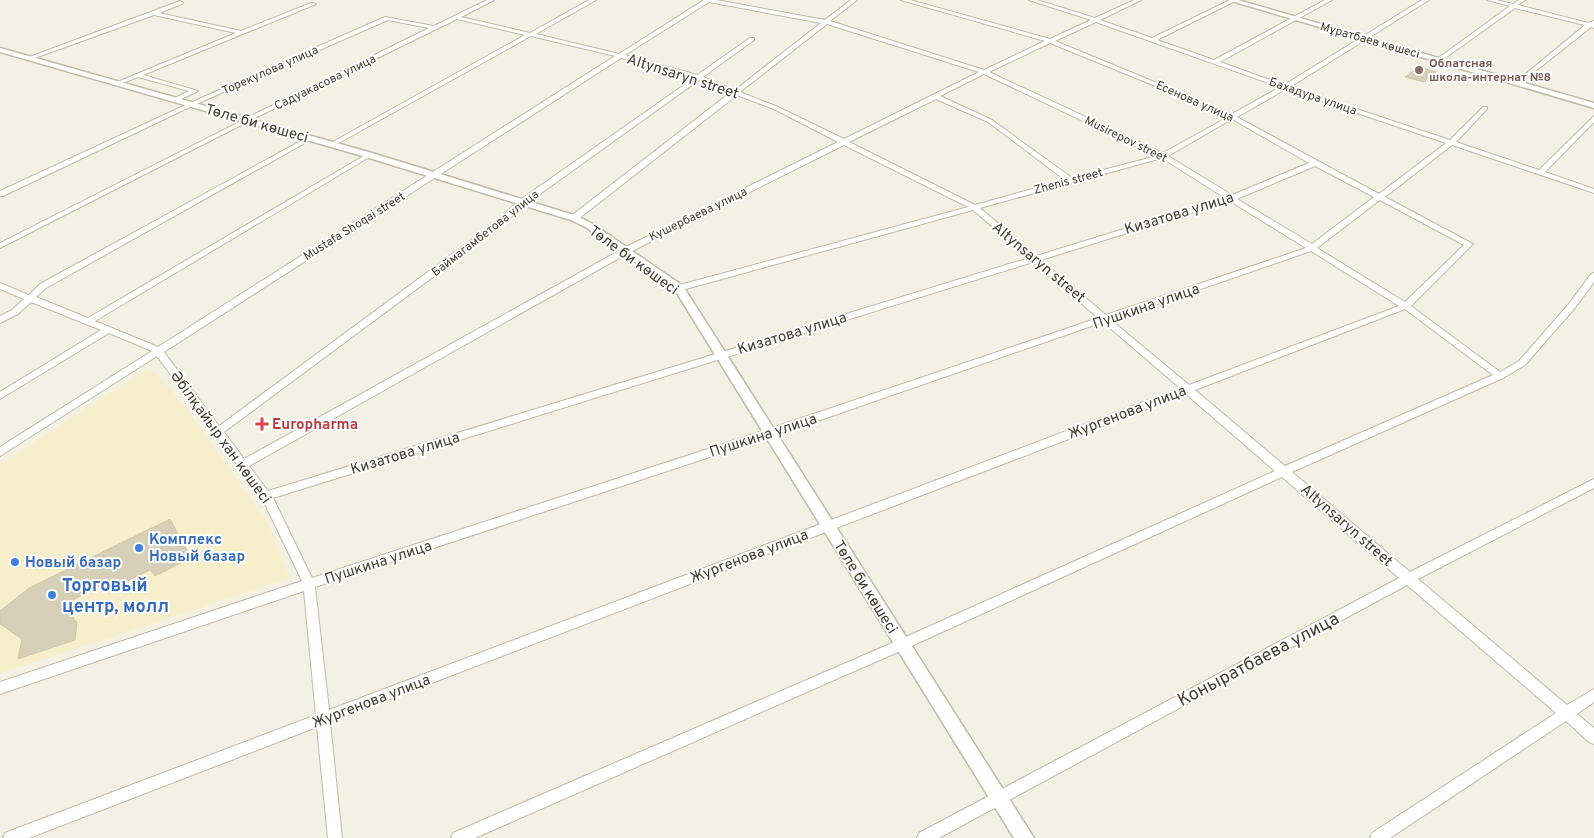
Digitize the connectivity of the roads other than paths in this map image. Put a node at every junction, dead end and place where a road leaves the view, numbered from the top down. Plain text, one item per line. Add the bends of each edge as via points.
1 (491, 0) edge
2 (593, 0) edge
3 (708, 0) edge
4 (854, 0) edge
5 (904, 0) edge
6 (1032, 0) edge
7 (1138, 0) edge
8 (1233, 0) edge
9 (1329, 0) edge
10 (1426, 0) edge
11 (1490, 0) edge
12 (1522, 0) edge
13 (179, 1) edge
14 (313, 4) dead end
15 (1513, 6) junction
16 (154, 13) junction
17 (456, 17) junction
18 (1296, 19) junction
19 (1096, 20) junction
20 (827, 22) junction
21 (1593, 24) edge
22 (436, 28) junction
23 (242, 33) junction
24 (531, 35) junction
25 (1363, 38) junction
26 (752, 39) dead end
27 (1152, 40) junction
28 (1050, 41) junction
29 (0, 50) edge
30 (621, 56) junction
31 (30, 58) junction
32 (1438, 60) junction
33 (1215, 62) junction
34 (984, 72) junction
35 (138, 76) junction
36 (698, 77) junction
37 (162, 82) junction
38 (118, 83) junction
39 (1518, 83) junction
40 (176, 86) junction
41 (1285, 87) junction
42 (143, 90) junction
43 (736, 92) junction
44 (157, 94) junction
45 (935, 96) junction
46 (175, 100) junction
47 (192, 104) junction
48 (1594, 106) edge
49 (1485, 108) dead end
50 (1232, 117) junction
51 (1594, 118) edge
52 (249, 120) junction
53 (310, 138) junction
54 (845, 142) junction
55 (1452, 143) junction
56 (333, 144) junction
57 (369, 154) junction
58 (1164, 156) junction
59 (1315, 163) junction
60 (1540, 173) junction
61 (435, 175) junction
62 (1070, 181) junction
63 (1594, 191) edge
64 (0, 194) edge
65 (1380, 197) junction
66 (1232, 198) junction
67 (523, 202) junction
68 (974, 207) junction
69 (574, 218) junction
70 (1468, 244) joint
71 (0, 246) edge
72 (1312, 248) junction
73 (626, 250) junction
74 (1034, 258) junction
75 (1594, 276) edge
76 (0, 286) edge
77 (679, 288) junction
78 (30, 298) junction
79 (1406, 306) junction
80 (0, 320) edge
81 (1106, 320) junction
82 (88, 322) junction
83 (108, 330) junction
84 (158, 350) junction
85 (720, 355) junction
86 (1500, 376) junction
87 (1187, 389) junction
88 (0, 396) edge
89 (219, 431) junction
90 (770, 433) junction
91 (0, 452) edge
92 (244, 464) junction
93 (1284, 471) junction
94 (1594, 483) edge
95 (266, 496) junction
96 (828, 526) junction
97 (1409, 578) junction
98 (309, 584) junction
99 (903, 644) junction
100 (0, 688) edge
101 (1594, 695) edge
102 (1567, 713) junction
103 (323, 720) junction
104 (1594, 737) edge
105 (999, 798) junction
106 (10, 838) edge
107 (335, 838) edge
108 (458, 838) edge
109 (924, 838) edge
110 (1025, 838) edge
111 (1377, 838) edge

1 - 17 street, Садуакасова улица
2 - 24 street
3 - 20 street, Musirepov street
3 - 30 street, Mustafa Shoqai street
4 - 20 street
5 - 28 street, Есенова улица
6 - 19 street, Бахадура улица
7 - 19 street, Кушербаева улица
8 - 18 street, Мұратбаев көшесі
8 - 27 street
9 - 18 street
10 - 25 street, Zhenis street
11 - 15 street
12 - 15 street
13 - 16 street
14 - 23 street
15 - 21 street
15 - 32 street
16 - 23 street
16 - 31 street
17 - 22 street, Садуакасова улица
17 - 24 street, Altynsaryn street
18 - 25 street, Мұратбаев көшесі
18 - 33 street
19 - 27 street, Бахадура улица
19 - 28 street, Кушербаева улица
20 - 34 street, Musirepov street
20 - 43 street
21 - 39 street
22 - 47 street, Торекулова улица via 387,18
22 - 52 street, Садуакасова улица
23 - 35 street
24 - 30 street, Altynsaryn street
24 - 56 street
25 - 32 street, Мұратбаев көшесі
25 - 41 street, Zhenis street
26 - 36 street, Баймагамбетова улица
27 - 33 street, Бахадура улица
28 - 34 street, Кушербаева улица
28 - 50 street, Есенова улица
29 - 31 street, Төле би көшесі
30 - 36 street, Altynsaryn street
30 - 61 street, Mustafa Shoqai street
31 - 38 street, Төле би көшесі
32 - 39 street, Мұратбаев көшесі
33 - 41 street, Бахадура улица
34 - 45 street, Кушербаева улица
34 - 58 street, Musirepov street
35 - 37 street
35 - 38 street
36 - 43 street, Altynsaryn street
36 - 67 street, Баймагамбетова улица
37 - 40 street
37 - 42 street
38 - 42 street, Төле би көшесі
39 - 48 street, Мұратбаев көшесі
40 - 44 street
40 - 46 street via 196,91
41 - 50 street, Zhenis street
41 - 55 street, Бахадура улица
42 - 44 street, Төле би көшесі
43 - 54 street, Altynsaryn street
43 - 69 street
44 - 46 street, Төле би көшесі
45 - 54 street, Кушербаева улица
45 - 62 street via 990,121
46 - 47 street, Төле би көшесі
47 - 52 street, Төле би көшесі
47 - 64 street, Торекулова улица
49 - 55 street, Пушкина улица
50 - 58 street, Zhenis street
50 - 59 street, Есенова улица
51 - 60 street
52 - 53 street, Төле би көшесі
52 - 71 street, Садуакасова улица
53 - 56 street, Төле би көшесі
53 - 78 street via 42,286
54 - 68 street, Altynsaryn street
54 - 73 street, Кушербаева улица
55 - 60 street, Бахадура улица
55 - 65 street, Пушкина улица
56 - 57 street, Төле би көшесі
57 - 61 street, Төле би көшесі
57 - 82 street
58 - 62 street, Zhenis street
58 - 66 street, Musirepov street
59 - 65 street, Есенова улица
59 - 66 street, Кизатова улица
60 - 63 street, Бахадура улица
61 - 67 street, Төле би көшесі
61 - 84 street, Mustafa Shoqai street
62 - 68 street, Zhenis street
65 - 70 street, Есенова улица
65 - 72 street, Пушкина улица
66 - 72 street, Musirepov street
66 - 74 street, Кизатова улица
67 - 69 street, Төле би көшесі
67 - 89 street, Баймагамбетова улица via 496,226
68 - 74 street, Altynsaryn street
68 - 77 street, Zhenis street
69 - 73 street, Төле би көшесі
70 - 79 street, Жургенова улица
72 - 79 street, Musirepov street
72 - 81 street, Пушкина улица
73 - 77 street, Төле би көшесі
73 - 92 street, Кушербаева улица
74 - 81 street, Altynsaryn street
74 - 85 street, Кизатова улица
75 - 86 street via 1572,307 1522,363
76 - 78 street
77 - 85 street, Төле би көшесі
78 - 80 street
78 - 82 street
79 - 86 street, Musirepov street
79 - 87 street, Жургенова улица
81 - 87 street, Altynsaryn street
81 - 90 street, Пушкина улица
82 - 83 street
83 - 84 street
83 - 88 street
84 - 89 street, Әбілқайыр хан көшесі
84 - 91 street, Mustafa Shoqai street
85 - 90 street, Төле би көшесі
85 - 95 street, Кизатова улица
86 - 93 street
87 - 93 street, Altynsaryn street
87 - 96 street, Жургенова улица
89 - 92 street, Әбілқайыр хан көшесі
90 - 96 street, Төле би көшесі
90 - 98 street, Пушкина улица
92 - 95 street, Әбілқайыр хан көшесі
93 - 97 street, Altynsaryn street
93 - 99 street
94 - 97 street, Коныратбаева улица
95 - 98 street, Әбілқайыр хан көшесі
96 - 99 street, Төле би көшесі
96 - 103 street, Жургенова улица
97 - 102 street, Altynsaryn street
97 - 105 street, Коныратбаева улица
98 - 100 street, Пушкина улица
98 - 103 street, Әбілқайыр хан көшесі
99 - 105 street, Төле би көшесі
99 - 108 street
101 - 102 street
102 - 104 street, Altynsaryn street
102 - 111 street
103 - 106 street, Жургенова улица
103 - 107 street, Әбілқайыр хан көшесі
105 - 109 street, Коныратбаева улица
105 - 110 street, Төле би көшесі

